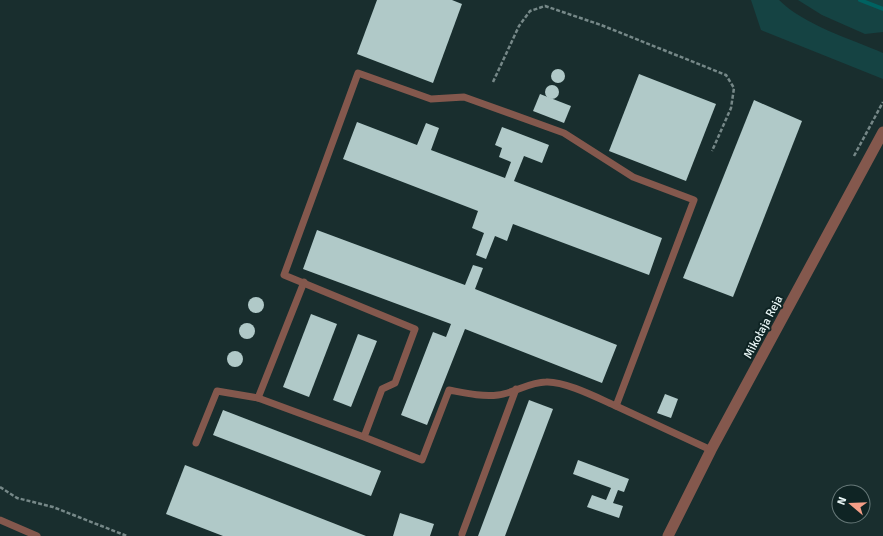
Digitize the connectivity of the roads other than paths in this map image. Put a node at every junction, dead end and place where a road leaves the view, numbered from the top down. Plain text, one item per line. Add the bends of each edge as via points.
1 (883, 132) edge
2 (304, 282) junction
3 (516, 389) junction
4 (258, 398) junction
5 (616, 406) junction
6 (364, 437) junction
7 (196, 443) dead end
8 (711, 450) junction
9 (0, 520) edge
10 (462, 534) dead end
11 (36, 536) edge
12 (668, 536) edge

1 - 8 street, Mikołaja Reja
2 - 4 lane
2 - 5 lane via 284,275 358,73 431,99 464,97 564,133 633,177 694,200
2 - 6 lane via 415,329 395,383 382,389
3 - 5 lane via 546,382 564,385
3 - 6 lane via 499,395 483,396 449,390 422,460
3 - 10 lane
4 - 6 lane
4 - 7 lane via 217,391
5 - 8 lane
8 - 12 street, Mikołaja Reja
9 - 11 lane

